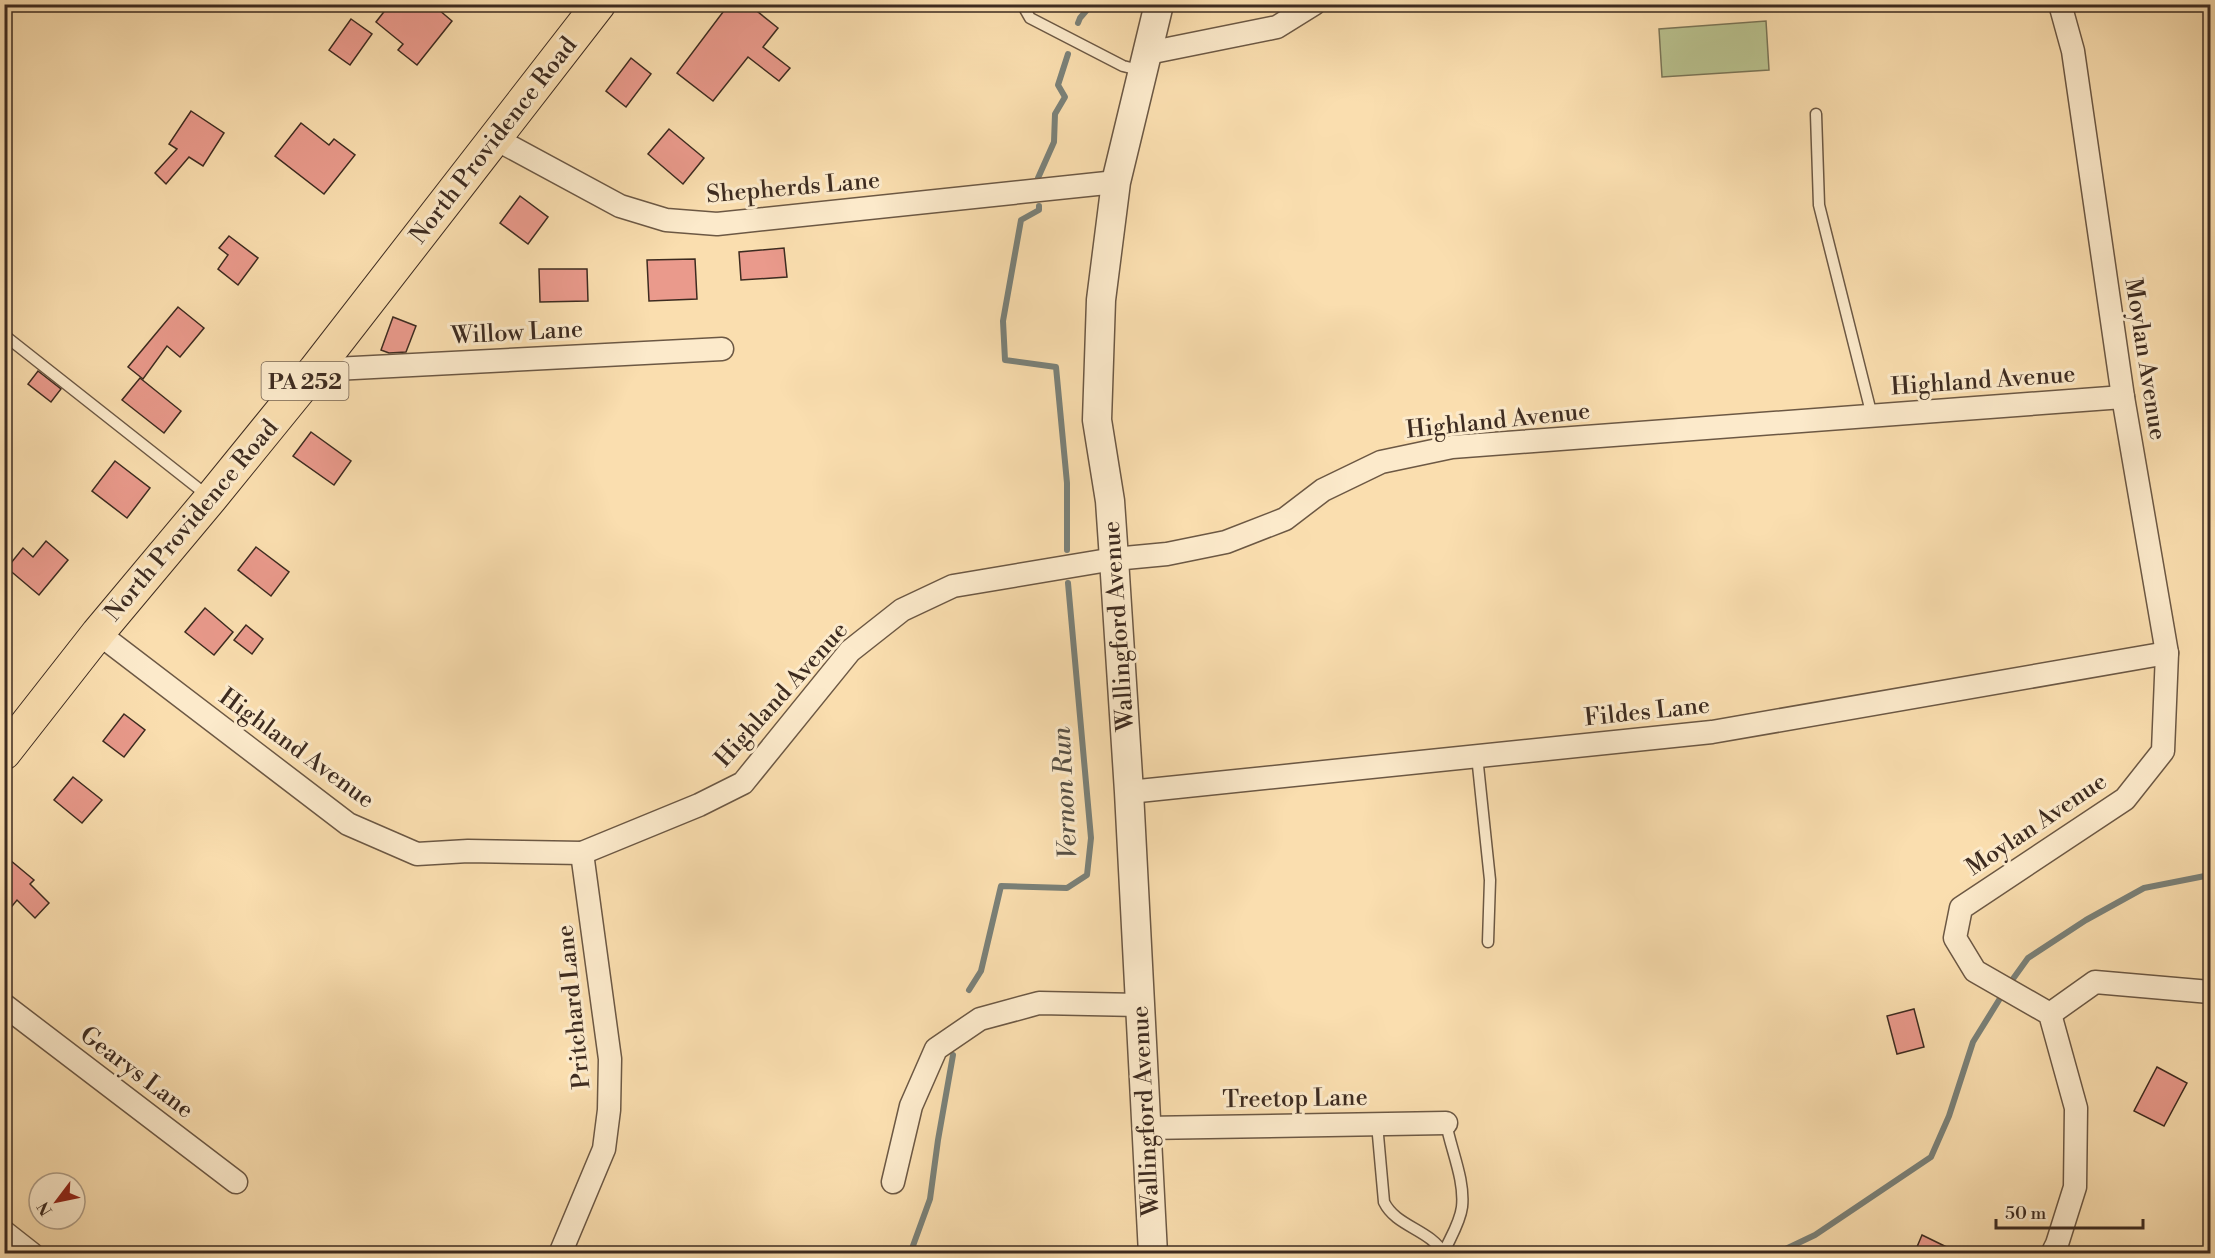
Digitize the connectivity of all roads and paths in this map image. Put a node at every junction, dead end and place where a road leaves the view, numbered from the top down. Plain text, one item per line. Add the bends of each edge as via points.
1 (599, 4) edge
2 (1022, 4) edge
3 (1159, 4) edge
4 (1314, 4) edge
5 (2060, 4) edge
6 (1145, 62) junction
7 (1816, 114) dead end
8 (494, 138) junction
9 (1116, 182) junction
10 (4, 335) edge
11 (722, 349) dead end
12 (315, 370) junction
13 (2123, 397) junction
14 (1872, 416) junction
15 (211, 498) junction
16 (1114, 559) junction
17 (98, 633) junction
18 (2167, 653) junction
19 (4, 753) edge
20 (1477, 756) junction
21 (1129, 792) junction
22 (582, 854) junction
23 (1488, 942) dead end
24 (2211, 992) edge
25 (4, 1005) edge
26 (1139, 1005) junction
27 (2050, 1014) junction
28 (1446, 1123) joint
29 (1377, 1124) junction
30 (1145, 1128) junction
31 (236, 1182) dead end
32 (893, 1182) dead end
33 (4, 1232) edge
34 (1444, 1253) edge
35 (32, 1254) edge
36 (560, 1254) edge
37 (1152, 1254) edge
38 (2052, 1254) edge

1 - 8 main road, North Providence Road / PA 252
2 - 6 lane via 1030,18 1123,66
3 - 6 street, Wallingford Avenue
4 - 6 street via 1277,27
5 - 13 street, Moylan Avenue via 2073,51
6 - 9 street, Wallingford Avenue
7 - 14 lane via 1819,205
8 - 9 street, Shepherds Lane via 620,206 666,220 717,224
8 - 12 main road, North Providence Road / PA 252
9 - 16 street, Wallingford Avenue via 1101,300 1097,420 1110,501
10 - 15 lane
11 - 12 street, Willow Lane
12 - 15 main road, North Providence Road / PA 252
13 - 14 street, Highland Avenue
13 - 18 street, Moylan Avenue
14 - 16 street, Highland Avenue via 1452,447 1381,462 1323,490 1285,519 1226,542 1167,554
15 - 17 main road, North Providence Road / PA 252
16 - 21 street, Wallingford Avenue
16 - 22 street, Highland Avenue via 953,586 902,610 850,651 743,783 699,806
17 - 19 main road, North Providence Road / PA 252
17 - 22 street, Highland Avenue via 348,824 417,854
18 - 20 street, Fildes Lane via 1712,732
18 - 27 street, Moylan Avenue via 2163,751 2125,799 1961,908 1954,938 1975,970
20 - 21 street, Fildes Lane
20 - 23 lane via 1490,880
21 - 26 street, Wallingford Avenue
22 - 36 street, Pritchard Lane via 610,1059 609,1110 604,1149
24 - 27 street via 2096,982
25 - 31 street, Gearys Lane
26 - 30 street, Wallingford Avenue
26 - 32 street via 1038,1003 980,1019 936,1049 911,1106
27 - 38 street via 2076,1107 2074,1187
28 - 29 street, Treetop Lane
28 - 34 lane via 1461,1182 1462,1208
29 - 30 street, Treetop Lane
29 - 34 lane via 1384,1202 1390,1213 1435,1241
30 - 37 street, Wallingford Avenue
33 - 35 street

